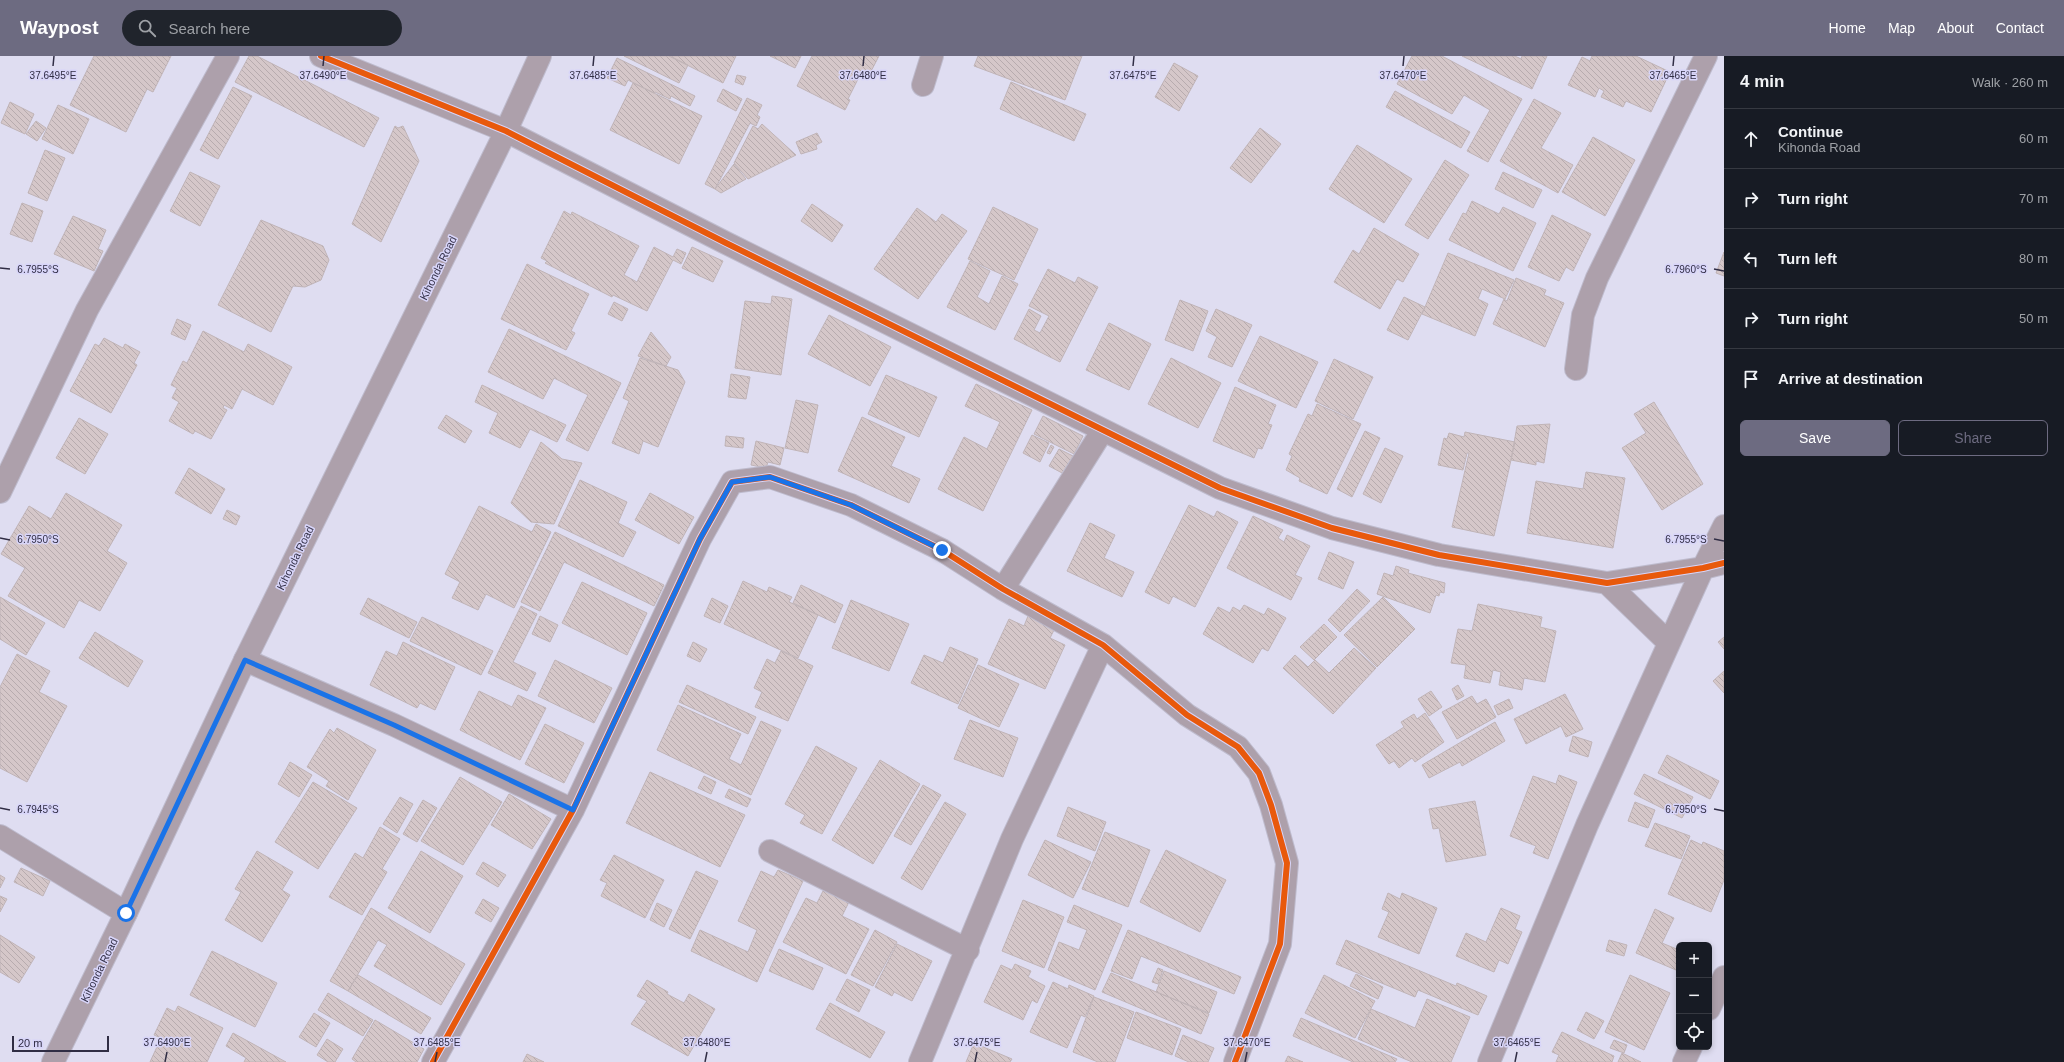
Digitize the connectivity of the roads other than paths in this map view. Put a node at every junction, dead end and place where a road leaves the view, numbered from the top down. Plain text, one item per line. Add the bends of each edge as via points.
1 (228, 56) edge
2 (321, 56) edge
3 (540, 56) edge
4 (932, 56) edge
5 (1706, 56) edge
6 (924, 85) dead end
7 (506, 131) junction
8 (1576, 370) dead end
9 (1103, 430) junction
10 (0, 492) edge
11 (1724, 526) edge
12 (1724, 563) edge
13 (1703, 568) junction
14 (1607, 583) junction
15 (1003, 589) junction
16 (1669, 643) junction
17 (1103, 645) junction
18 (245, 660) junction
19 (573, 810) junction
20 (0, 836) edge
21 (770, 851) dead end
22 (126, 913) junction
23 (968, 950) junction
24 (1724, 977) edge
25 (1712, 1003) edge
26 (1690, 1050) edge
27 (54, 1062) edge
28 (433, 1062) edge
29 (920, 1062) edge
30 (1234, 1062) edge
31 (1490, 1062) edge
32 (1684, 1062) edge

1 - 10 street via 88,310
2 - 7 street
3 - 7 street, Kihonda Road
4 - 6 street
5 - 8 street via 1597,278 1583,316
7 - 9 street
7 - 18 street, Kihonda Road
9 - 14 street via 1220,488 1332,528 1439,555
9 - 15 street
11 - 13 street
12 - 13 street
13 - 14 street
13 - 16 street
14 - 16 street
15 - 17 street
15 - 19 street via 942,550 851,505 770,477 732,482 700,539
16 - 31 street via 1587,825
17 - 23 street via 1012,839
17 - 30 street via 1187,715 1238,747 1259,772 1271,805 1287,863 1280,944
18 - 19 street via 394,725
18 - 22 street, Kihonda Road
19 - 28 street
20 - 22 street
21 - 23 street
22 - 27 street, Kihonda Road
23 - 29 street
24 - 25 street
26 - 32 street

